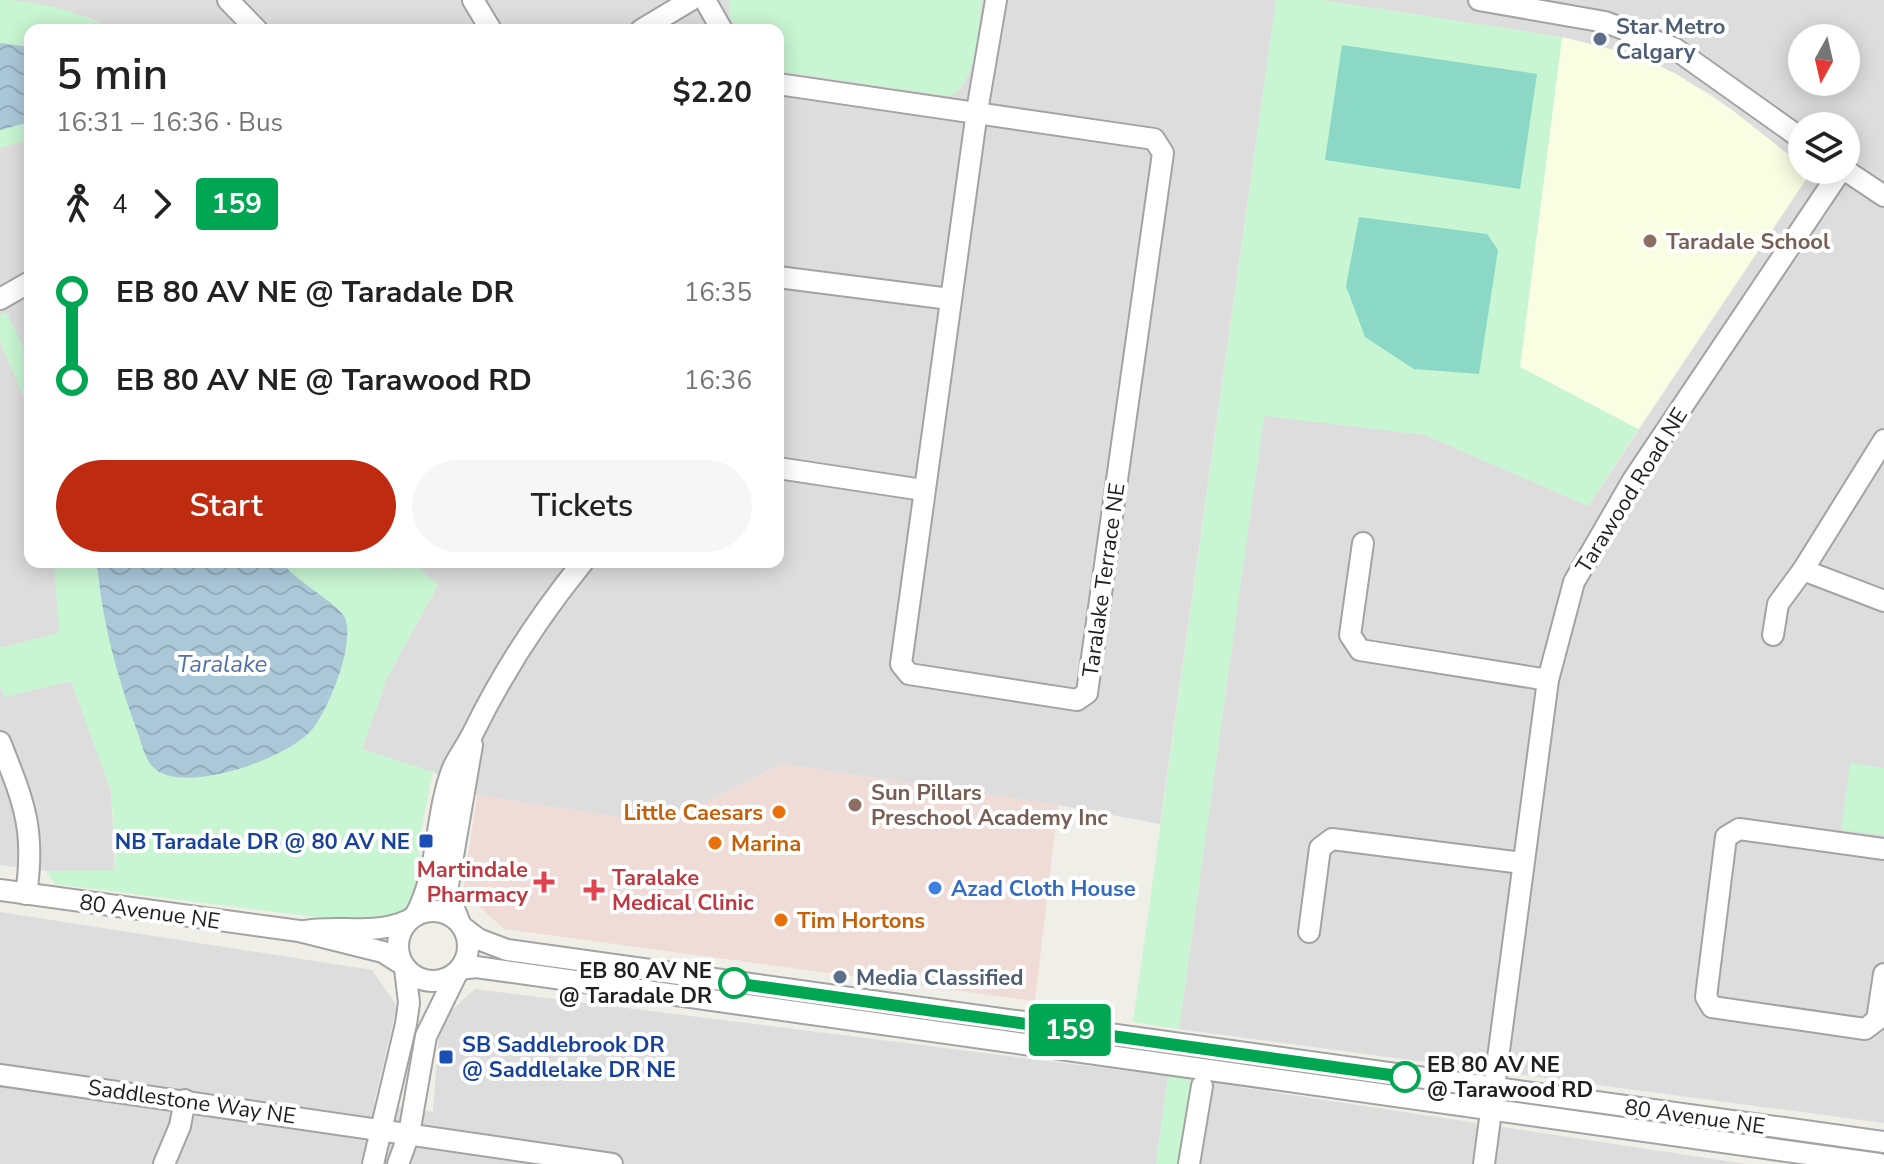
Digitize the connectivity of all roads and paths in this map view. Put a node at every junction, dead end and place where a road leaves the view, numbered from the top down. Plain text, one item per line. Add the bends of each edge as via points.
1 (228, 0) edge
2 (473, 0) edge
3 (691, 0) edge
4 (705, 0) edge
5 (996, 0) edge
6 (1479, 0) edge
7 (1534, 4) edge
8 (251, 24) edge
9 (487, 24) edge
10 (651, 24) edge
11 (719, 24) edge
12 (784, 85) edge
13 (977, 111) junction
14 (1788, 129) edge
15 (1860, 181) edge
16 (1834, 184) edge
17 (1884, 196) edge
18 (784, 278) edge
19 (24, 285) edge
20 (0, 299) edge
21 (950, 299) junction
22 (1884, 440) edge
23 (784, 469) edge
24 (923, 490) junction
25 (1363, 543) dead end
26 (578, 568) edge
27 (1803, 570) junction
28 (1884, 601) edge
29 (1773, 635) dead end
30 (1548, 680) junction
31 (473, 734) junction
32 (0, 742) edge
33 (1884, 849) edge
34 (1522, 863) junction
35 (0, 890) edge
36 (26, 894) junction
37 (412, 918) junction
38 (462, 925) junction
39 (299, 931) junction
40 (1309, 932) dead end
41 (404, 966) junction
42 (458, 971) junction
43 (1884, 974) edge
44 (0, 1075) edge
45 (1202, 1086) dead end
46 (1494, 1089) junction
47 (185, 1100) junction
48 (1491, 1111) junction
49 (384, 1129) junction
50 (409, 1134) junction
51 (1884, 1142) edge
52 (600, 1162) edge
53 (164, 1164) edge
54 (373, 1164) edge
55 (398, 1164) edge
56 (1189, 1164) edge
57 (1484, 1164) edge
58 (1879, 1164) edge

1 - 8 street
2 - 9 street
3 - 10 street
4 - 11 street
5 - 13 street, Taralake Terrace NE
6 - 7 street
7 - 14 street via 1605,22 1674,48
12 - 13 street
13 - 21 street, Taralake Terrace NE
13 - 24 street, Taralake Terrace NE via 1154,139 1163,153 1087,693 1077,700 909,674 901,664
15 - 17 street
16 - 30 street, Tarawood Road NE via 1633,480 1574,582
18 - 21 street
19 - 20 street
21 - 24 street, Taralake Terrace NE
22 - 27 street
23 - 24 street
25 - 30 street via 1350,635 1360,650
26 - 31 street via 546,607 490,696
27 - 28 street
27 - 29 street via 1778,604
30 - 34 street, Tarawood Road NE
31 - 37 street via 454,767 427,888
31 - 38 street via 447,891
32 - 36 street via 28,817 31,857
33 - 43 street via 1739,829 1726,837 1706,997 1712,1007 1865,1029 1877,1020
34 - 40 street via 1332,839 1320,848
34 - 46 street, Tarawood Road NE
35 - 36 street, 80 Avenue NE
36 - 39 street, 80 Avenue NE
37 - 38 street via 432,911 449,914
37 - 39 street, 80 Avenue NE via 388,930 332,926
37 - 41 street via 399,935 397,948
38 - 42 street via 469,949
38 - 46 street, 80 Avenue NE via 478,939 507,950
39 - 41 street, 80 Avenue NE via 383,952
41 - 42 street via 423,981 436,982
41 - 49 street via 409,1003
42 - 48 street, 80 Avenue NE via 476,967
42 - 50 street via 426,1036
44 - 47 street, Saddlestone Way NE
45 - 56 street
46 - 48 street, Tarawood Road NE
46 - 51 street, 80 Avenue NE
47 - 49 street, Saddlestone Way NE
47 - 53 street
48 - 57 street, Tarawood Road NE
48 - 58 street, 80 Avenue NE
49 - 50 street, Saddlestone Way NE
49 - 54 street
50 - 52 street, Saddlestone Way NE
50 - 55 street

